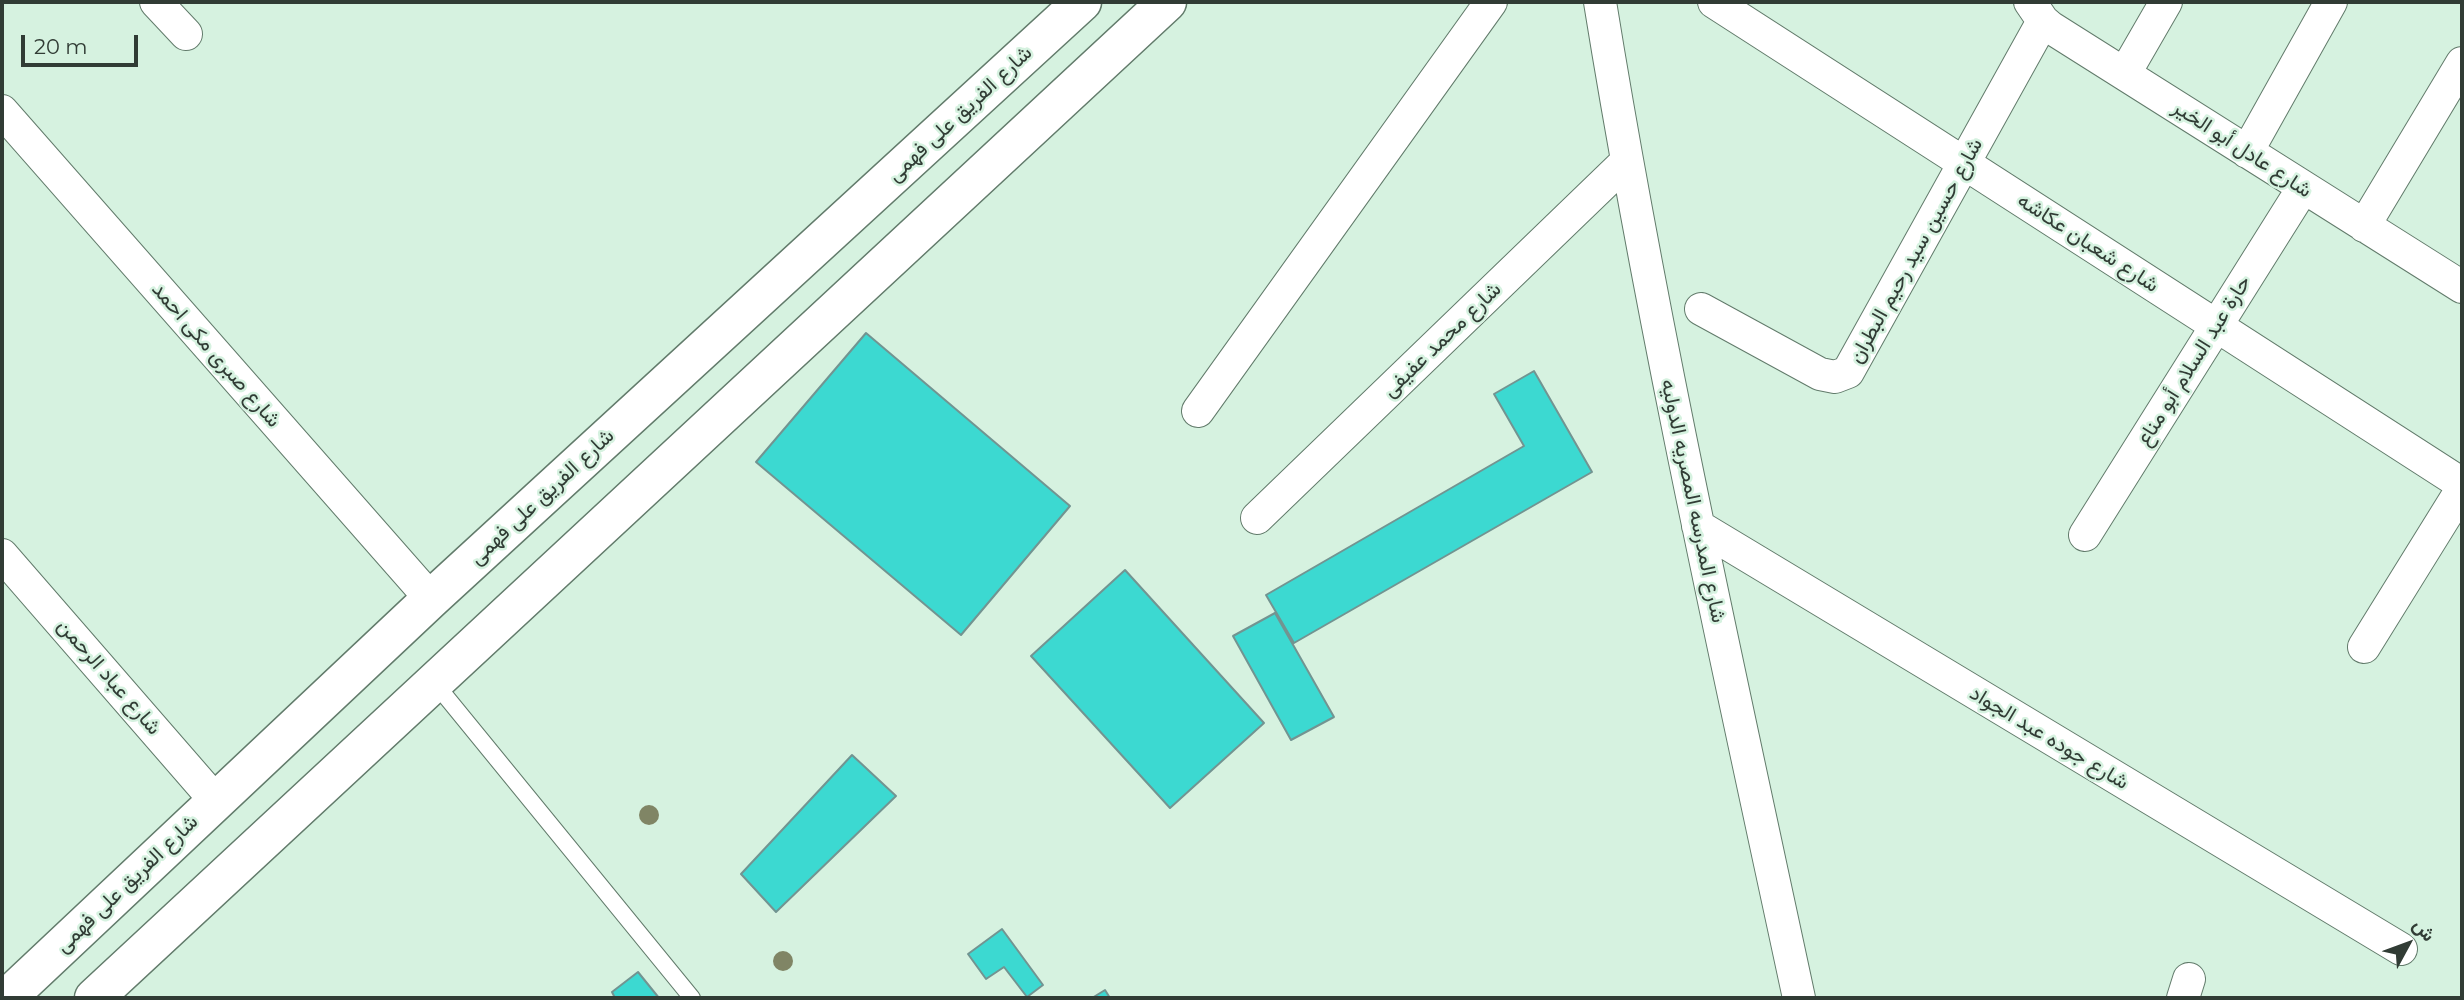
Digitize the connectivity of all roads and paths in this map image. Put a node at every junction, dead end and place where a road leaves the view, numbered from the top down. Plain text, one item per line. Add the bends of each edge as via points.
1 (156, 2) edge
2 (1082, 2) edge
3 (1167, 2) edge
4 (1490, 2) edge
5 (1601, 2) edge
6 (1714, 2) edge
7 (2166, 2) edge
8 (2331, 2) edge
9 (2036, 11) edge
10 (186, 34) dead end
11 (2462, 63) edge
12 (2125, 73) junction
13 (2, 111) edge
14 (2246, 152) junction
15 (1626, 162) junction
16 (1965, 163) junction
17 (2303, 188) junction
18 (2364, 226) junction
19 (2462, 287) edge
20 (1701, 309) dead end
21 (2216, 326) junction
22 (1198, 411) dead end
23 (2462, 487) edge
24 (1257, 518) dead end
25 (1698, 526) junction
26 (2085, 535) dead end
27 (2, 555) edge
28 (431, 598) junction
29 (2364, 647) dead end
30 (434, 682) junction
31 (215, 800) junction
32 (2401, 949) dead end
33 (7, 998) edge
34 (94, 998) edge
35 (692, 998) edge
36 (1799, 998) edge

1 - 10 street
2 - 28 street, شارع الفريق على فهمى
3 - 30 street
4 - 22 street
5 - 15 street, شارع المدرسه المصريه الدوليه
6 - 16 street, شارع شعبان عكاشه
7 - 12 street
8 - 14 street
9 - 12 street, شارع عادل أبو الخير
9 - 16 street, شارع حسين سيد رحيم البطران
11 - 18 street
12 - 14 street, شارع عادل أبو الخير
13 - 28 street, شارع صبرى مكى احمد
14 - 17 street, شارع عادل أبو الخير
15 - 24 street, شارع محمد عفيفى
15 - 25 street, شارع المدرسه المصريه الدوليه
16 - 20 street, شارع حسين سيد رحيم البطران via 1849,372 1835,377 1820,374
16 - 21 street, شارع شعبان عكاشه
17 - 18 street, شارع عادل أبو الخير
17 - 21 street, حارة عبد السلام أبو مناع
18 - 19 street, شارع عادل أبو الخير
21 - 23 street, شارع شعبان عكاشه
21 - 26 street, حارة عبد السلام أبو مناع
23 - 29 street
25 - 32 street, شارع جوده عبد الجواد
25 - 36 street, شارع المدرسه المصريه الدوليه
27 - 31 street, شارع عباد الرحمن
28 - 31 street, شارع الفريق على فهمى
30 - 34 street
30 - 35 lane
31 - 33 street, شارع الفريق على فهمى

